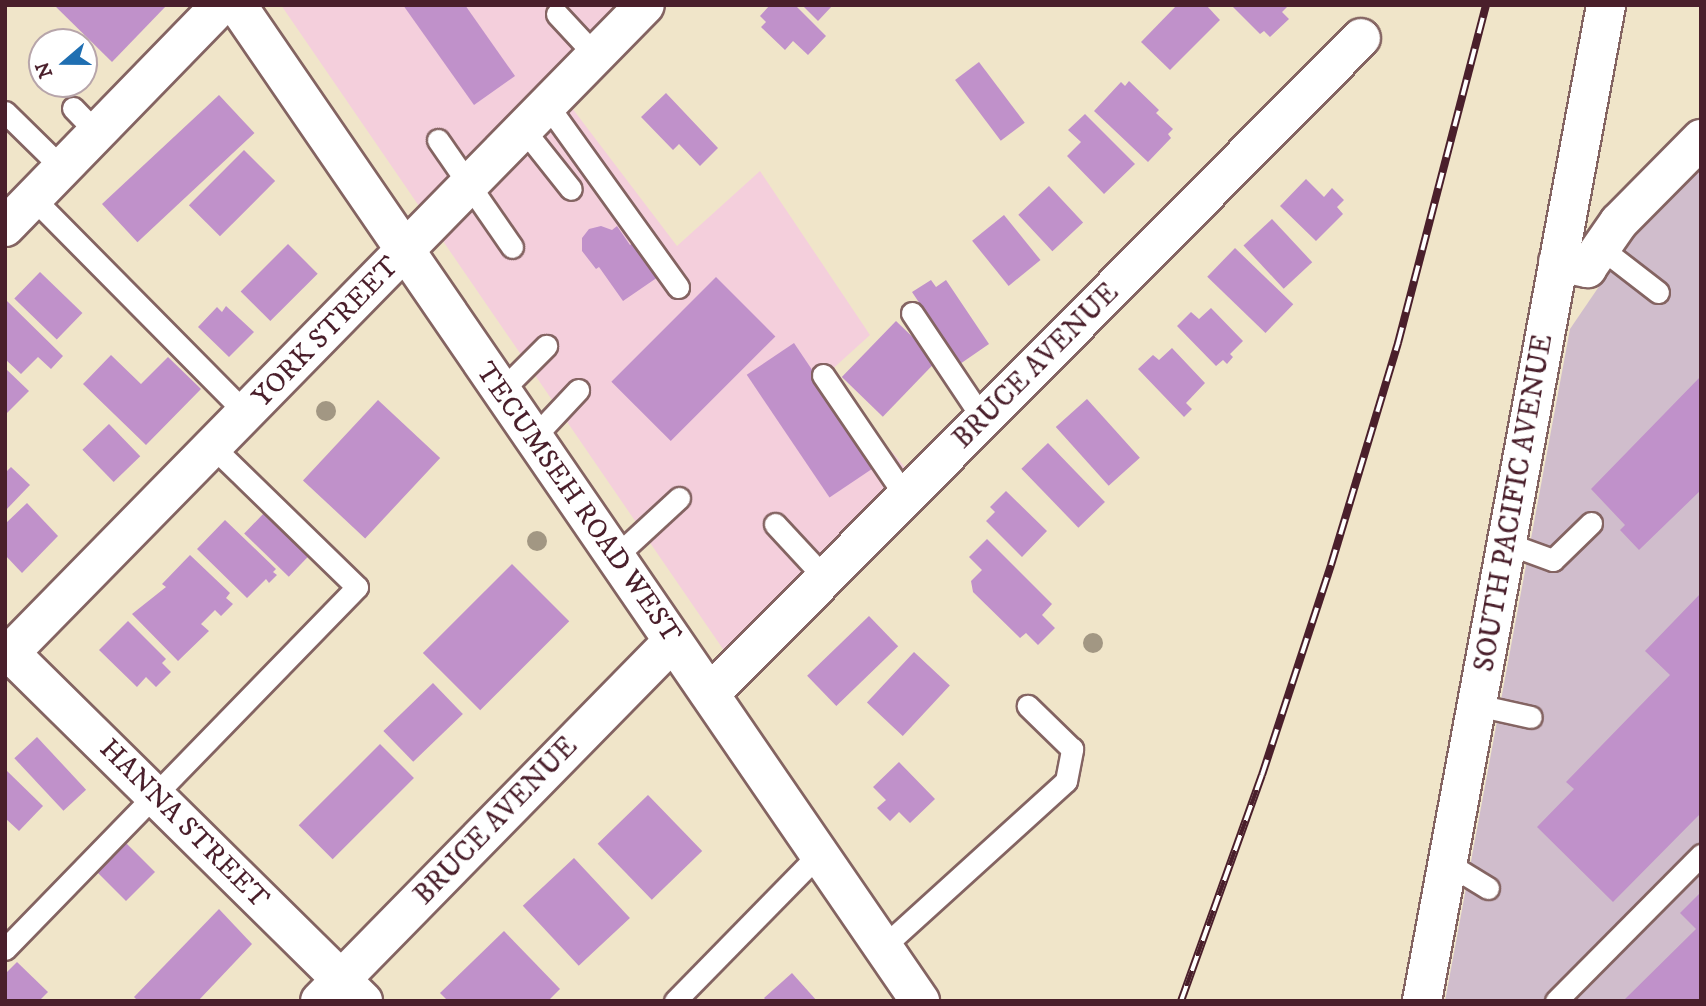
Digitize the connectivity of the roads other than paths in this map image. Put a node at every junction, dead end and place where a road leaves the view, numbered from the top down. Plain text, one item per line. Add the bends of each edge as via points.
1 (221, 5) edge
2 (237, 5) edge
3 (645, 5) edge
4 (1606, 5) edge
5 (556, 14) dead end
6 (1361, 38) dead end
7 (596, 55) junction
8 (5, 112) edge
9 (536, 118) junction
10 (438, 139) dead end
11 (1701, 139) edge
12 (62, 168) junction
13 (469, 186) junction
14 (570, 189) dead end
15 (33, 198) junction
16 (5, 227) edge
17 (512, 247) dead end
18 (1601, 248) junction
19 (405, 252) junction
20 (1558, 262) junction
21 (678, 287) dead end
22 (1658, 292) dead end
23 (912, 313) dead end
24 (546, 346) dead end
25 (823, 375) dead end
26 (501, 390) junction
27 (579, 390) dead end
28 (246, 413) junction
29 (983, 419) junction
30 (533, 438) junction
31 (213, 447) junction
32 (906, 497) junction
33 (679, 498) dead end
34 (1591, 523) dead end
35 (775, 524) dead end
36 (1506, 543) junction
37 (615, 557) junction
38 (825, 578) junction
39 (673, 641) junction
40 (7, 653) edge
41 (710, 694) junction
42 (1477, 705) junction
43 (1028, 706) dead end
44 (1531, 717) dead end
45 (155, 796) junction
46 (819, 854) junction
47 (1701, 855) edge
48 (1447, 863) junction
49 (1488, 888) dead end
50 (883, 947) junction
51 (5, 949) edge
52 (341, 994) edge
53 (675, 1001) edge
54 (920, 1001) edge
55 (1422, 1001) edge
56 (1556, 1001) edge

1 - 12 street via 85,120
2 - 19 street, TECUMSEH ROAD WEST
3 - 7 street, YORK STREET
4 - 20 street, SOUTH PACIFIC AVENUE
5 - 7 lane
6 - 29 street, BRUCE AVENUE
7 - 9 street, YORK STREET
8 - 12 lane
9 - 13 street, YORK STREET
9 - 14 lane
9 - 21 lane
10 - 13 lane
11 - 18 street via 1619,222
12 - 15 street
13 - 17 lane
13 - 19 street, YORK STREET
15 - 16 street
15 - 28 lane
18 - 20 street via 1587,268
18 - 22 lane
19 - 26 street, TECUMSEH ROAD WEST
19 - 28 street, YORK STREET
20 - 36 street, SOUTH PACIFIC AVENUE
23 - 29 lane
24 - 26 lane
25 - 32 lane
26 - 30 street, TECUMSEH ROAD WEST
27 - 30 lane
28 - 31 street, YORK STREET
29 - 32 street, BRUCE AVENUE
30 - 37 street, TECUMSEH ROAD WEST
31 - 40 street, YORK STREET
31 - 45 lane via 357,587
32 - 38 street, BRUCE AVENUE
33 - 37 lane
34 - 36 lane via 1553,560
35 - 38 lane
36 - 42 street, SOUTH PACIFIC AVENUE
37 - 39 street, TECUMSEH ROAD WEST
38 - 41 street, BRUCE AVENUE
39 - 41 street, TECUMSEH ROAD WEST
39 - 52 street, BRUCE AVENUE
40 - 45 street, HANNA STREET
41 - 46 street, TECUMSEH ROAD WEST
42 - 44 lane
42 - 48 street, SOUTH PACIFIC AVENUE
43 - 50 lane via 1072,749 1066,781
45 - 51 lane
45 - 52 street, HANNA STREET
46 - 50 street, TECUMSEH ROAD WEST
46 - 53 lane
47 - 56 lane
48 - 49 lane
48 - 55 street, SOUTH PACIFIC AVENUE
50 - 54 street, TECUMSEH ROAD WEST

